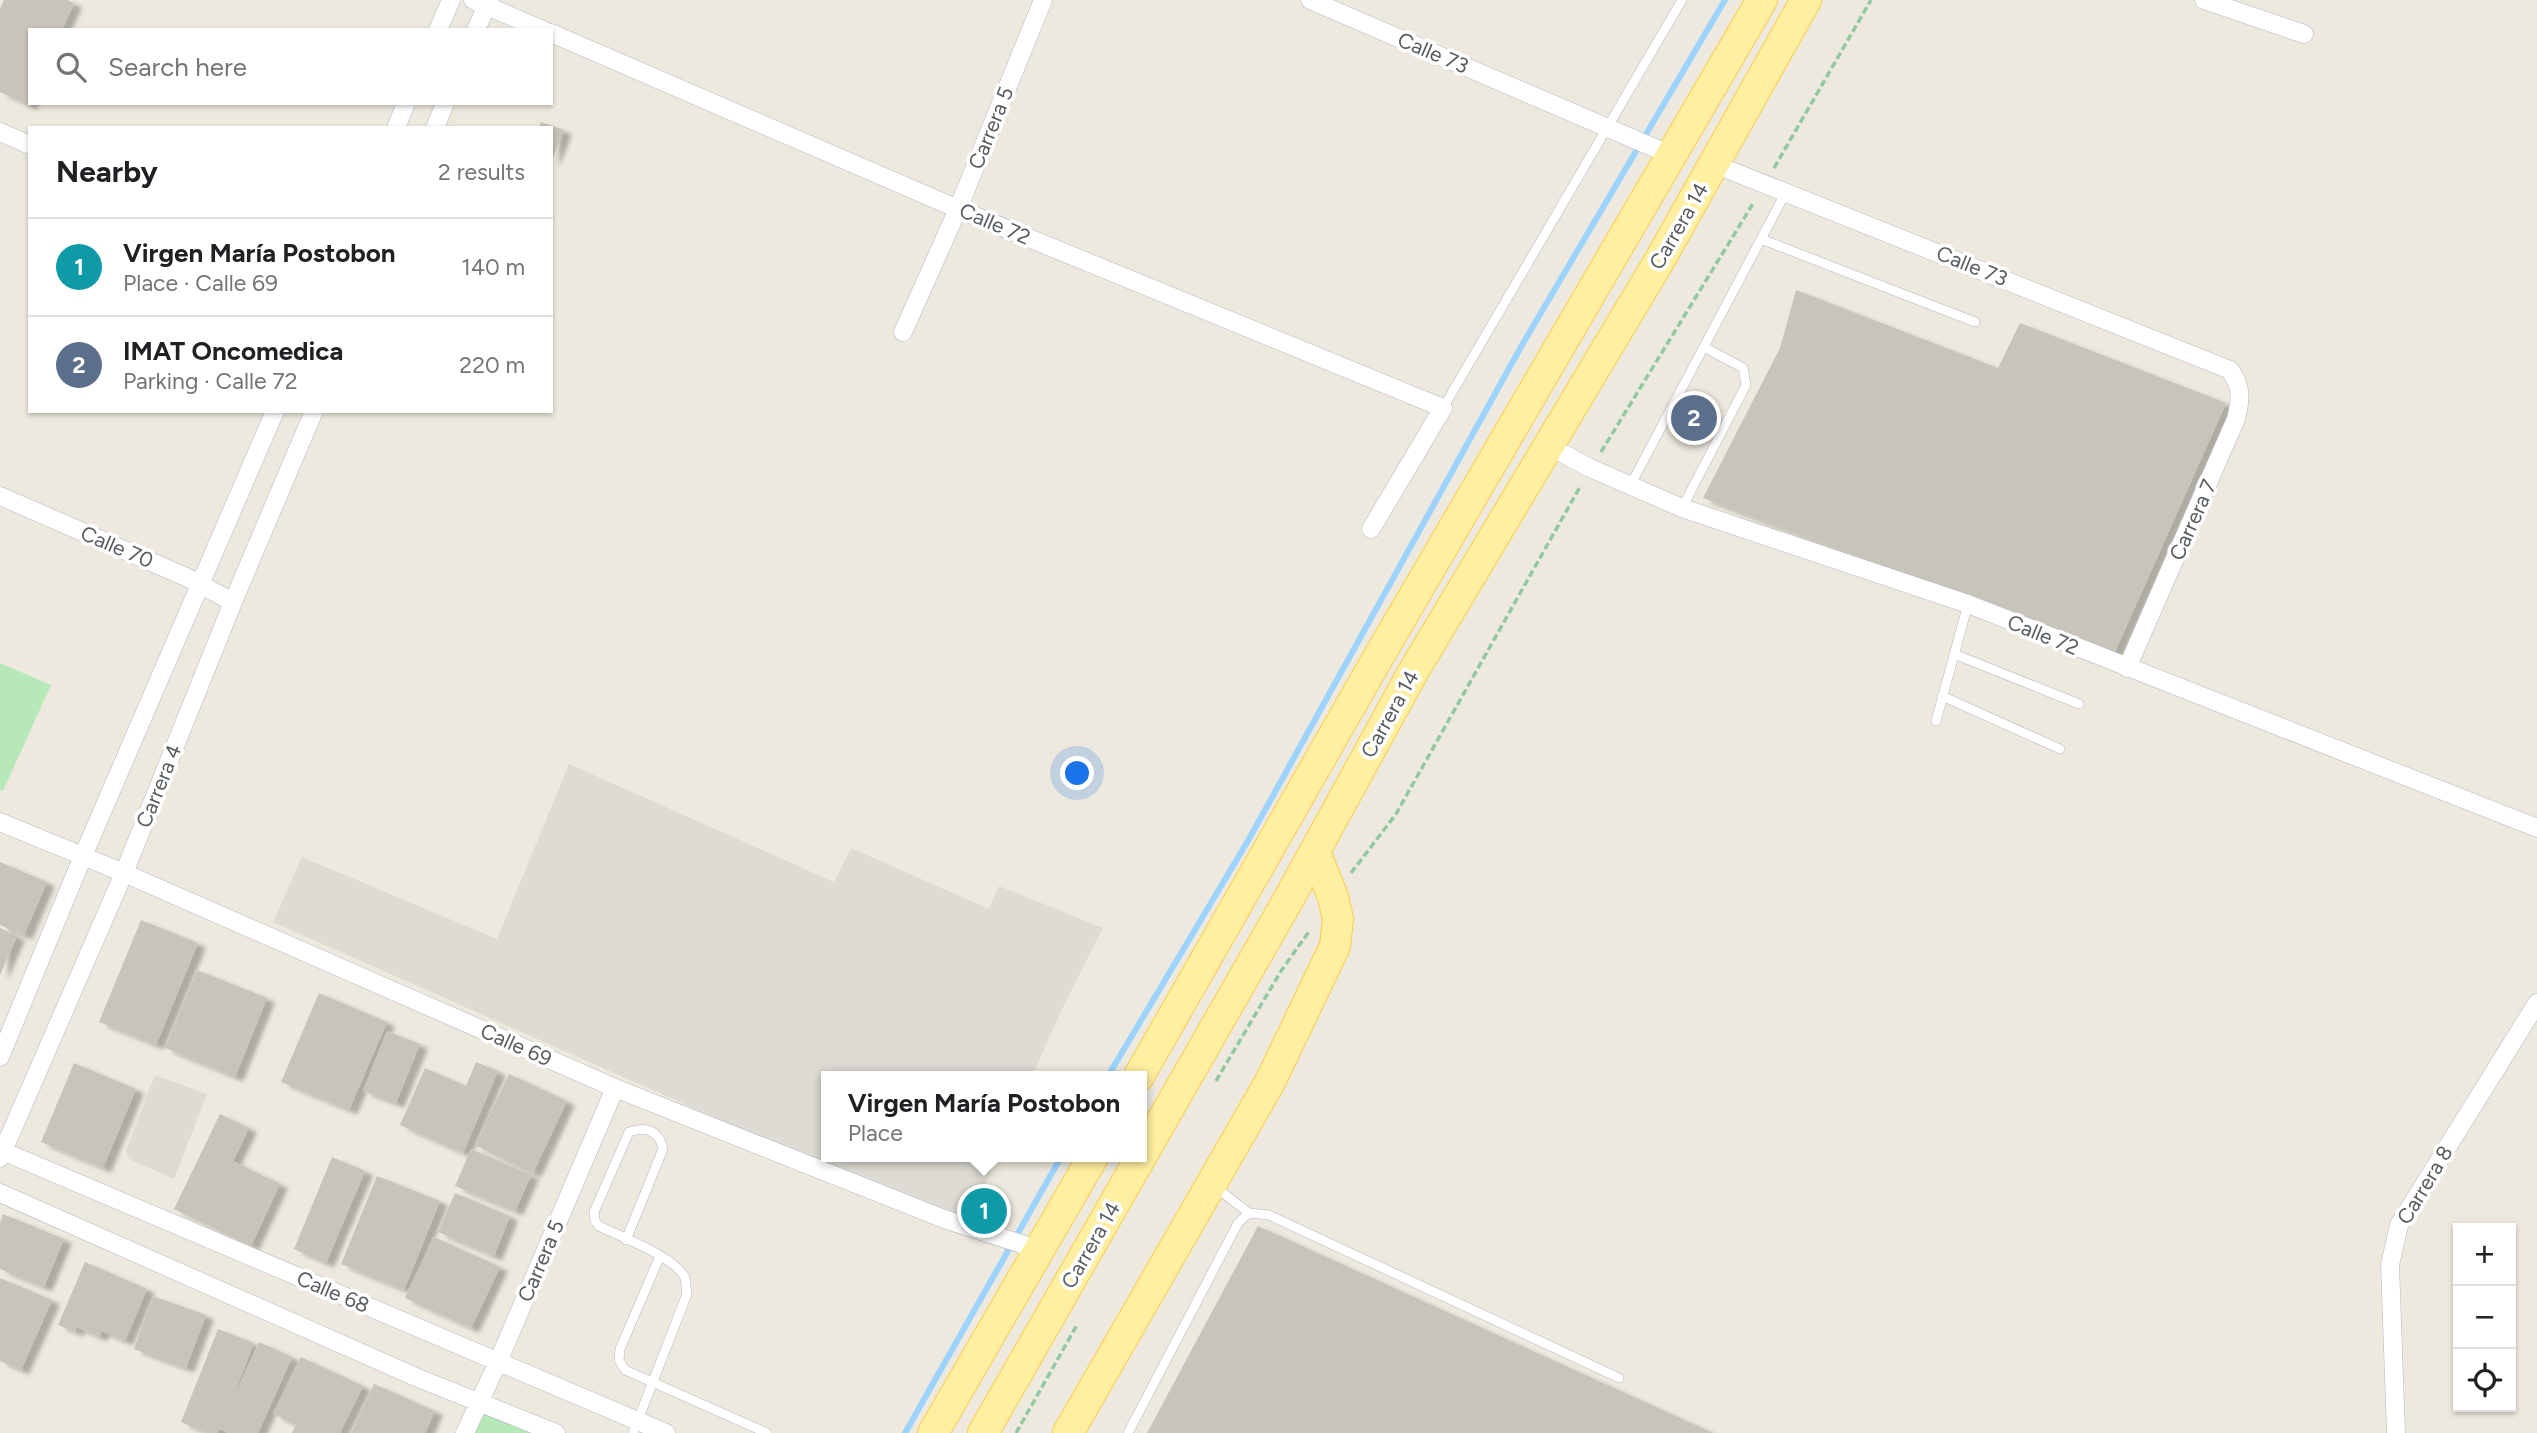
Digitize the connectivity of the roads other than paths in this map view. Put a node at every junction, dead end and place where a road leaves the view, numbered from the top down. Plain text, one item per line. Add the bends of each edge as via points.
1 (451, 0) edge
2 (1043, 0) edge
3 (1310, 0) edge
4 (1682, 0) edge
5 (1762, 0) edge
6 (1806, 0) edge
7 (2204, 0) edge
8 (483, 2) edge
9 (439, 28) edge
10 (476, 28) edge
11 (539, 28) edge
12 (553, 34) edge
13 (2304, 34) dead end
14 (407, 105) edge
15 (444, 105) edge
16 (402, 126) edge
17 (436, 126) edge
18 (1616, 131) junction
19 (0, 132) edge
20 (28, 144) edge
21 (1664, 152) junction
22 (1714, 164) junction
23 (1786, 191) junction
24 (958, 209) junction
25 (1761, 239) junction
26 (1975, 322) dead end
27 (903, 332) dead end
28 (1704, 346) junction
29 (2230, 370) joint
30 (1443, 408) junction
31 (274, 413) edge
32 (313, 413) edge
33 (1549, 446) junction
34 (1630, 486) junction
35 (0, 496) edge
36 (1682, 508) junction
37 (1371, 529) dead end
38 (202, 584) junction
39 (233, 602) junction
40 (1968, 604) junction
41 (1954, 654) junction
42 (2127, 668) junction
43 (1942, 696) junction
44 (2079, 704) dead end
45 (1936, 721) dead end
46 (2060, 749) dead end
47 (0, 822) edge
48 (2537, 828) edge
49 (1315, 852) junction
50 (83, 856) junction
51 (124, 873) junction
52 (2537, 1003) edge
53 (0, 1058) edge
54 (1142, 1071) edge
55 (615, 1088) junction
56 (1147, 1146) edge
57 (1, 1153) edge
58 (1089, 1162) edge
59 (1138, 1162) edge
60 (1210, 1183) junction
61 (0, 1193) edge
62 (1249, 1213) junction
63 (626, 1240) junction
64 (1028, 1246) junction
65 (660, 1256) junction
66 (498, 1362) junction
67 (1619, 1378) dead end
68 (652, 1384) junction
69 (479, 1403) junction
70 (635, 1427) edge
71 (1073, 1429) edge
72 (465, 1433) edge
73 (556, 1433) edge
74 (666, 1433) edge
75 (766, 1433) edge
76 (933, 1433) edge
77 (983, 1433) edge
78 (1128, 1433) edge
79 (2396, 1433) edge

1 - 9 street
2 - 24 street, Carrera 5
3 - 18 street, Calle 73
4 - 18 lane
5 - 21 main road, Carrera 14
6 - 22 main road, Carrera 14
7 - 13 street
8 - 10 street
8 - 11 street
12 - 24 street, Calle 72
14 - 16 street
15 - 17 street
18 - 21 street, Calle 73
18 - 30 lane
19 - 20 street
21 - 54 main road, Carrera 14
22 - 23 street, Calle 73
22 - 33 main road, Carrera 14
23 - 25 lane
23 - 29 street, Calle 73
24 - 27 street, Carrera 5
24 - 30 street, Calle 72
25 - 26 lane
25 - 28 lane
28 - 34 lane
28 - 36 lane via 1743,368 1746,385
29 - 42 street, Carrera 7 via 2241,397 2236,419
30 - 37 street
31 - 38 street, Carrera 4
32 - 39 street, Carrera 4
33 - 34 street, Calle 72
33 - 49 main road, Carrera 14 via 1413,672
34 - 36 street, Calle 72
35 - 38 street, Calle 70
36 - 40 street, Calle 72
38 - 39 street, Calle 70
38 - 50 street, Carrera 4
39 - 51 street, Carrera 4
40 - 41 lane
40 - 42 street, Calle 72
41 - 43 lane
41 - 44 lane
42 - 48 street, Calle 72
43 - 45 lane
43 - 46 lane
47 - 50 street, Calle 69
49 - 56 main road, Carrera 14
49 - 60 main road via 1338,919 1335,946 1270,1082
50 - 51 street, Calle 69
50 - 53 street, Carrera 4
51 - 55 street, Calle 69
51 - 57 street, Carrera 4
52 - 79 street, Carrera 8 via 2399,1225 2390,1265
55 - 64 street, Calle 69 via 944,1219
55 - 66 street, Carrera 5
57 - 66 street, Calle 68
58 - 64 main road, Carrera 14
59 - 77 main road, Carrera 14
60 - 62 lane
60 - 71 main road
61 - 69 street, Calle 68
62 - 67 lane via 1269,1215
62 - 78 lane via 1238,1223
63 - 63 lane via 599,1226 594,1213 629,1132 652,1130 663,1149
63 - 65 lane
64 - 76 main road, Carrera 14
65 - 68 lane via 684,1277 687,1294
65 - 68 lane via 619,1360 625,1370
66 - 69 street, Carrera 5
66 - 70 street, Calle 68
68 - 70 lane
68 - 75 lane
69 - 72 street, Carrera 5
69 - 73 street, Calle 68
70 - 74 street, Calle 68

